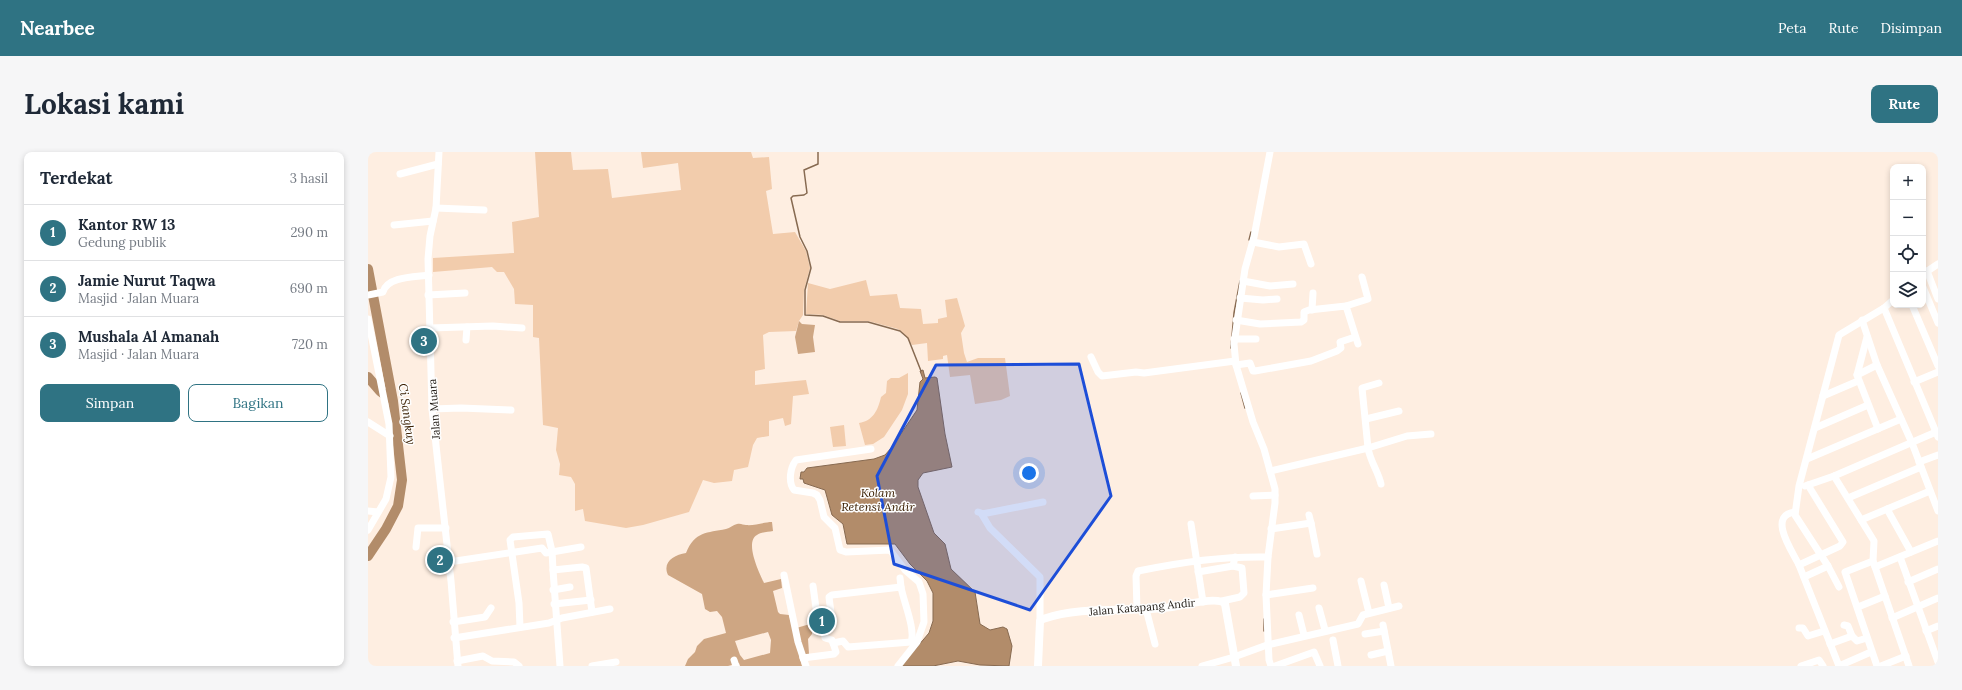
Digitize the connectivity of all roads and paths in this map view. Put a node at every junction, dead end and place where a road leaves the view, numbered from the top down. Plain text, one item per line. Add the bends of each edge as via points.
1 (439, 152) edge
2 (1270, 152) edge
3 (438, 164) junction
4 (400, 174) dead end
5 (436, 208) junction
6 (484, 210) dead end
7 (433, 221) junction
8 (394, 225) dead end
9 (1253, 242) junction
10 (1311, 264) dead end
11 (1938, 264) edge
12 (1926, 272) edge
13 (429, 275) junction
14 (1926, 275) edge
15 (1362, 276) dead end
16 (1244, 281) junction
17 (1293, 284) dead end
18 (465, 293) dead end
19 (1313, 293) dead end
20 (1926, 294) edge
21 (368, 295) edge
22 (428, 295) junction
23 (1240, 298) junction
24 (1277, 299) dead end
25 (1938, 299) edge
26 (1890, 303) edge
27 (1346, 306) junction
28 (1884, 308) junction
29 (1913, 308) edge
30 (1312, 310) junction
31 (368, 319) edge
32 (1236, 320) junction
33 (1862, 320) junction
34 (1938, 323) edge
35 (467, 327) junction
36 (430, 328) junction
37 (522, 328) dead end
38 (1867, 337) junction
39 (1234, 339) junction
40 (1256, 339) dead end
41 (466, 340) dead end
42 (1938, 344) edge
43 (1930, 347) junction
44 (1091, 357) dead end
45 (1234, 363) junction
46 (1877, 365) junction
47 (1938, 366) edge
48 (1938, 372) edge
49 (1857, 378) junction
50 (1914, 382) junction
51 (1379, 383) dead end
52 (1823, 396) junction
53 (1868, 405) junction
54 (432, 409) junction
55 (511, 410) dead end
56 (1399, 411) dead end
57 (1366, 419) junction
58 (1901, 419) junction
59 (368, 422) edge
60 (1815, 428) junction
61 (1878, 429) junction
62 (1431, 434) dead end
63 (1937, 434) edge
64 (390, 436) junction
65 (1912, 442) junction
66 (1368, 448) junction
67 (871, 449) dead end
68 (1938, 455) edge
69 (1807, 460) junction
70 (1920, 465) junction
71 (1270, 471) junction
72 (1834, 476) junction
73 (1382, 484) dead end
74 (1808, 485) junction
75 (1799, 486) junction
76 (1930, 491) junction
77 (1273, 495) junction
78 (1253, 496) dead end
79 (1848, 498) junction
80 (1043, 502) dead end
81 (1887, 509) junction
82 (368, 511) edge
83 (1938, 511) edge
84 (378, 512) junction
85 (1795, 512) junction
86 (1309, 515) dead end
87 (1861, 520) junction
88 (1191, 524) dead end
89 (1311, 524) junction
90 (446, 528) junction
91 (1271, 529) junction
92 (368, 530) edge
93 (1938, 541) edge
94 (416, 547) dead end
95 (581, 547) dead end
96 (512, 552) junction
97 (552, 552) junction
98 (1911, 552) junction
99 (1317, 554) dead end
100 (1821, 554) junction
101 (1235, 556) junction
102 (1266, 557) junction
103 (1900, 557) junction
104 (1196, 560) junction
105 (449, 562) junction
106 (1874, 564) junction
107 (1798, 565) junction
108 (1233, 566) junction
109 (1828, 566) junction
110 (1938, 569) edge
111 (553, 570) junction
112 (1198, 572) junction
113 (784, 575) dead end
114 (1804, 577) junction
115 (900, 578) dead end
116 (1361, 581) dead end
117 (1908, 582) junction
118 (813, 586) dead end
119 (1384, 586) dead end
120 (900, 587) junction
121 (1839, 587) dead end
122 (570, 588) dead end
123 (1313, 588) dead end
124 (553, 590) junction
125 (1266, 595) junction
126 (1884, 596) junction
127 (1938, 598) edge
128 (591, 600) junction
129 (1222, 601) junction
130 (1203, 602) junction
131 (554, 604) junction
132 (1399, 606) dead end
133 (1918, 606) junction
134 (1858, 607) junction
135 (491, 608) dead end
136 (1146, 608) junction
137 (1319, 608) dead end
138 (1389, 608) junction
139 (610, 609) dead end
140 (1137, 609) junction
141 (592, 612) junction
142 (1369, 613) junction
143 (1299, 615) dead end
144 (1892, 618) junction
145 (556, 620) junction
146 (832, 621) dead end
147 (1040, 621) junction
148 (453, 622) junction
149 (1844, 625) dead end
150 (520, 626) junction
151 (1938, 626) edge
152 (1799, 628) dead end
153 (1325, 630) junction
154 (1926, 630) junction
155 (1824, 631) junction
156 (1365, 634) dead end
157 (1304, 636) junction
158 (1852, 636) junction
159 (454, 638) junction
160 (1868, 638) junction
161 (1333, 640) dead end
162 (833, 643) junction
163 (1155, 644) dead end
164 (1830, 644) junction
165 (1265, 645) junction
166 (1388, 651) junction
167 (1872, 652) junction
168 (1936, 654) edge
169 (1371, 655) dead end
170 (1906, 656) junction
171 (1234, 657) junction
172 (803, 658) junction
173 (616, 662) dead end
174 (1938, 662) edge
175 (457, 664) edge
176 (1810, 664) edge
177 (519, 666) edge
178 (560, 666) edge
179 (592, 666) edge
180 (806, 666) edge
181 (898, 666) edge
182 (1038, 666) edge
183 (1202, 666) edge
184 (1236, 666) edge
185 (1271, 666) edge
186 (1275, 666) edge
187 (1320, 666) edge
188 (1338, 666) edge
189 (1391, 666) edge
190 (1801, 666) edge
191 (1823, 666) edge
192 (1839, 666) edge
193 (1877, 666) edge
194 (1881, 666) edge
195 (1909, 666) edge

1 - 3 street, Jalan Muara
2 - 9 street
3 - 4 street
3 - 5 street, Jalan Muara
5 - 6 street
5 - 7 street, Jalan Muara
7 - 8 street
7 - 13 street, Jalan Muara via 428,253
9 - 10 street via 1279,247 1304,244
9 - 16 street via 1246,263
11 - 12 street
13 - 21 street via 394,281 382,292
13 - 22 street, Jalan Muara
14 - 25 street
15 - 27 street via 1368,299
16 - 17 street via 1270,286
16 - 23 street
18 - 22 street
19 - 30 street
20 - 34 street
22 - 36 street, Jalan Muara
23 - 24 street
23 - 32 street
26 - 28 street
27 - 30 street
27 - 45 street via 1356,340 1340,342 1341,348 1337,351 1311,361 1255,371 1250,363
28 - 33 street
28 - 50 street
29 - 43 street
30 - 32 street via 1304,312 1304,320 1301,322 1260,324
31 - 64 street
32 - 39 street
33 - 38 street
33 - 52 street via 1839,335
35 - 36 street
35 - 37 street
35 - 41 street
36 - 54 street, Jalan Muara
38 - 46 street
38 - 49 street
39 - 40 street
39 - 45 street
42 - 43 street
43 - 47 street
44 - 45 street via 1102,376 1136,372 1144,374
45 - 71 street
46 - 49 street
46 - 58 street
48 - 50 street
49 - 52 street
49 - 53 street
50 - 63 street
51 - 57 street via 1362,388
52 - 60 street
53 - 60 street
53 - 61 street
54 - 55 street
54 - 90 street, Jalan Muara
56 - 57 street
57 - 66 street
58 - 61 street
58 - 65 street
59 - 64 street
60 - 69 street
61 - 69 street
62 - 66 street via 1406,436
63 - 65 street
64 - 84 street via 392,477 386,499
65 - 70 street
65 - 72 street
66 - 71 street
66 - 73 street via 1374,469
67 - 181 street via 796,460 791,486 794,490 817,496 824,517 835,528 840,550 890,550 922,587 924,622 917,642
68 - 70 street
69 - 75 street
70 - 76 street
70 - 79 street
71 - 77 street
72 - 74 street
72 - 79 street
74 - 75 street
74 - 100 street via 1843,542 1840,546
75 - 85 street
76 - 81 street
76 - 83 street
77 - 78 street
77 - 91 street
79 - 87 street
80 - 147 street via 980,513 990,528 1040,577
81 - 87 street
81 - 98 street
82 - 84 street
84 - 92 street
85 - 100 street via 1795,516
85 - 107 street via 1783,516 1782,528
86 - 89 street
87 - 106 street via 1874,542
88 - 104 street
89 - 91 street
89 - 99 street
90 - 94 street via 418,528
90 - 105 street, Jalan Muara
91 - 102 street
93 - 98 street
95 - 97 street
96 - 97 street via 542,548 546,553
96 - 97 street via 512,537 545,533 548,534
96 - 105 street
96 - 150 street
97 - 111 street
98 - 103 street
100 - 107 street
100 - 109 street
101 - 102 street
101 - 104 street
101 - 108 street
102 - 125 street
103 - 106 street
103 - 117 street
104 - 112 street
104 - 140 street via 1138,571
105 - 148 street, Jalan Muara
106 - 126 street
106 - 134 street via 1845,572
107 - 114 street
108 - 112 street
108 - 129 street via 1242,568 1244,593
109 - 114 street
109 - 121 street
110 - 117 street
111 - 124 street
111 - 128 street via 584,567 587,571
112 - 130 street
113 - 172 street
114 - 155 street
115 - 120 street
116 - 142 street
117 - 133 street
118 - 162 street via 818,624 824,626 825,638
119 - 138 street
120 - 146 street via 832,595 829,597
120 - 162 street via 910,620 911,642 848,647 843,641
122 - 124 street
123 - 125 street
124 - 131 street
125 - 165 street
126 - 134 street
126 - 144 street
127 - 133 street
128 - 131 street
128 - 141 street
129 - 130 street, Jalan Katapang Andir
129 - 171 street via 1227,608
130 - 136 street, Jalan Katapang Andir
131 - 145 street
132 - 138 street
133 - 144 street
133 - 154 street
134 - 160 street
135 - 148 street via 486,618
136 - 140 street, Jalan Katapang Andir
136 - 163 street
137 - 153 street
138 - 142 street
139 - 141 street
140 - 147 street, Jalan Katapang Andir via 1087,611
141 - 145 street
142 - 153 street via 1362,615 1358,624
143 - 157 street
144 - 170 street
145 - 150 street
145 - 178 street
147 - 182 street
148 - 159 street, Jalan Muara
149 - 158 street via 1848,626
150 - 159 street
151 - 154 street
152 - 155 street via 1803,628 1808,636
153 - 157 street
154 - 168 street
155 - 164 street
156 - 166 street via 1384,628
157 - 165 street
158 - 160 street via 1857,641
158 - 164 street
159 - 175 street, Jalan Muara
160 - 167 street
161 - 188 street
162 - 172 street via 836,652 834,654
164 - 192 street
165 - 171 street
165 - 185 street
166 - 169 street
166 - 189 street
167 - 192 street
167 - 193 street
168 - 174 street
170 - 194 street
170 - 195 street
171 - 183 street
171 - 184 street
172 - 180 street
173 - 179 street
175 - 177 street via 483,656 492,661 514,662
176 - 190 street
176 - 191 street via 1819,660
186 - 187 street via 1314,652

